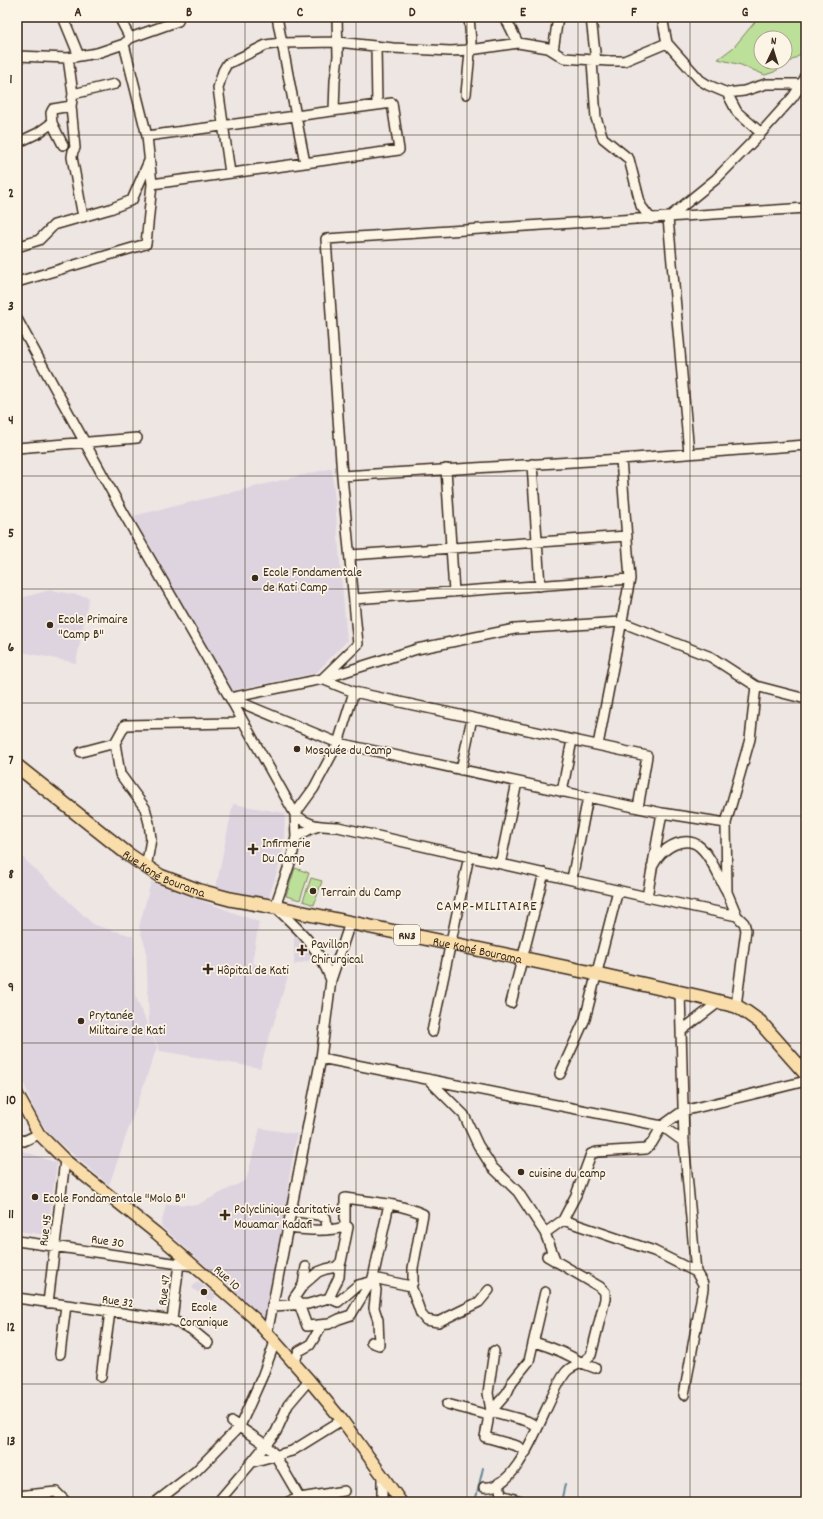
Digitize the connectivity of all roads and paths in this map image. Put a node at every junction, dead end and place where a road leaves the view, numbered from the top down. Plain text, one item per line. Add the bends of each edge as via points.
1 (63, 17) edge
2 (119, 17) edge
3 (277, 17) edge
4 (337, 17) edge
5 (468, 17) edge
6 (503, 17) edge
7 (558, 17) edge
8 (662, 17) edge
9 (590, 18) edge
10 (178, 21) dead end
11 (127, 41) junction
12 (338, 42) junction
13 (281, 43) junction
14 (518, 43) junction
15 (667, 43) junction
16 (376, 46) junction
17 (470, 50) junction
18 (553, 51) junction
19 (17, 56) edge
20 (79, 56) junction
21 (68, 58) junction
22 (594, 61) junction
23 (806, 76) edge
24 (115, 84) dead end
25 (804, 85) edge
26 (727, 93) junction
27 (73, 94) junction
28 (466, 94) dead end
29 (377, 105) junction
30 (71, 106) junction
31 (334, 111) junction
32 (296, 116) junction
33 (52, 123) junction
34 (223, 126) junction
35 (761, 133) junction
36 (147, 136) junction
37 (17, 143) edge
38 (63, 145) dead end
39 (150, 159) junction
40 (305, 162) junction
41 (230, 173) junction
42 (152, 184) junction
43 (806, 208) edge
44 (83, 217) junction
45 (668, 218) junction
46 (651, 219) junction
47 (17, 247) edge
48 (17, 282) edge
49 (17, 319) edge
50 (137, 438) dead end
51 (85, 442) junction
52 (806, 445) edge
53 (17, 448) edge
54 (689, 453) junction
55 (621, 459) junction
56 (532, 464) junction
57 (446, 470) junction
58 (342, 476) junction
59 (627, 536) junction
60 (537, 543) junction
61 (451, 549) junction
62 (350, 555) junction
63 (630, 579) junction
64 (540, 586) junction
65 (454, 592) junction
66 (354, 599) junction
67 (622, 622) junction
68 (322, 679) junction
69 (756, 686) junction
70 (354, 692) junction
71 (230, 698) junction
72 (806, 699) edge
73 (472, 718) junction
74 (242, 720) junction
75 (572, 740) junction
76 (115, 743) junction
77 (338, 743) junction
78 (598, 745) junction
79 (80, 752) dead end
80 (17, 766) edge
81 (461, 770) junction
82 (517, 782) junction
83 (562, 792) junction
84 (588, 798) junction
85 (638, 808) junction
86 (295, 814) junction
87 (662, 814) junction
88 (726, 823) junction
89 (321, 826) junction
90 (296, 837) junction
91 (470, 856) junction
92 (501, 860) dead end
93 (652, 867) junction
94 (146, 868) junction
95 (544, 873) junction
96 (572, 879) junction
97 (618, 890) junction
98 (727, 892) junction
99 (647, 897) junction
100 (275, 907) junction
101 (737, 916) junction
102 (350, 923) junction
103 (450, 944) junction
104 (522, 959) junction
105 (336, 962) junction
106 (326, 966) junction
107 (597, 974) junction
108 (331, 980) junction
109 (680, 992) junction
110 (719, 1002) junction
111 (511, 1003) dead end
112 (736, 1006) junction
113 (432, 1032) dead end
114 (681, 1032) junction
115 (321, 1058) junction
116 (560, 1074) dead end
117 (806, 1074) edge
118 (428, 1079) junction
119 (806, 1081) edge
120 (17, 1094) edge
121 (683, 1111) junction
122 (662, 1126) junction
123 (39, 1134) junction
124 (17, 1139) edge
125 (684, 1142) junction
126 (65, 1160) junction
127 (389, 1204) junction
128 (291, 1211) junction
129 (562, 1220) junction
130 (345, 1227) junction
131 (288, 1228) junction
132 (327, 1230) junction
133 (545, 1233) junction
134 (17, 1241) edge
135 (55, 1246) junction
136 (547, 1256) dead end
137 (556, 1262) junction
138 (340, 1263) junction
139 (179, 1264) junction
140 (194, 1266) junction
141 (306, 1267) dead end
142 (696, 1272) junction
143 (372, 1280) junction
144 (303, 1285) junction
145 (411, 1286) junction
146 (489, 1290) dead end
147 (545, 1292) dead end
148 (17, 1298) edge
149 (328, 1298) junction
150 (48, 1303) junction
151 (299, 1304) junction
152 (66, 1305) junction
153 (272, 1306) junction
154 (110, 1312) junction
155 (172, 1320) junction
156 (322, 1325) junction
157 (271, 1338) junction
158 (371, 1342) dead end
159 (534, 1342) junction
160 (208, 1343) dead end
161 (494, 1351) dead end
162 (60, 1354) dead end
163 (294, 1363) junction
164 (582, 1363) junction
165 (595, 1368) dead end
166 (101, 1377) dead end
167 (310, 1380) junction
168 (684, 1395) dead end
169 (446, 1404) dead end
170 (490, 1412) junction
171 (342, 1420) junction
172 (236, 1424) junction
173 (538, 1427) junction
174 (266, 1445) junction
175 (526, 1452) junction
176 (275, 1455) junction
177 (252, 1462) junction
178 (382, 1475) junction
179 (500, 1483) junction
180 (484, 1487) dead end
181 (344, 1491) dead end
182 (17, 1496) edge
183 (300, 1498) junction
184 (66, 1502) edge
185 (156, 1502) edge
186 (218, 1502) edge
187 (288, 1502) edge
188 (382, 1502) edge
189 (401, 1502) edge
190 (524, 1502) edge

1 - 20 street
2 - 11 street
3 - 13 street
4 - 12 street
5 - 17 street via 472,42
6 - 14 street
7 - 18 street
8 - 15 street
9 - 22 street
10 - 11 street
11 - 20 street via 96,53
11 - 36 street
12 - 13 street
12 - 16 street
12 - 31 street
13 - 32 street
13 - 34 street via 266,45 227,64 218,88
14 - 17 street
14 - 18 street
15 - 22 street via 624,61
15 - 26 street via 700,80
16 - 17 street
16 - 29 street
17 - 28 street
18 - 22 street via 564,58
19 - 21 street
20 - 21 street
21 - 27 street
22 - 46 street via 596,118 603,138 629,159 641,206
23 - 25 street
24 - 27 street
25 - 26 street via 766,84
25 - 35 street
26 - 35 street via 737,112
27 - 30 street
29 - 31 street
29 - 40 street via 392,103 398,150
30 - 33 street via 52,109
30 - 44 street via 75,148 72,158
31 - 32 street
32 - 34 street
32 - 40 street
33 - 37 street
33 - 38 street
34 - 36 street
34 - 41 street
35 - 45 street via 716,179
36 - 39 street
39 - 42 street
39 - 44 street via 132,200 110,210
40 - 41 street
41 - 42 street
42 - 48 street via 146,244
43 - 45 street
44 - 47 street via 54,225 39,240
45 - 46 street
45 - 54 street
46 - 58 street via 326,240
49 - 51 street
50 - 51 street
51 - 53 street
51 - 71 street
52 - 54 street
54 - 55 street
55 - 56 street
55 - 59 street
56 - 57 street
56 - 60 street
57 - 58 street
57 - 61 street
58 - 62 street
59 - 60 street
59 - 63 street
60 - 61 street
60 - 64 street
61 - 62 street
61 - 65 street
62 - 66 street
63 - 64 street
63 - 67 street
64 - 65 street
65 - 66 street
66 - 68 street via 358,644
67 - 68 street via 515,629 417,649
67 - 69 street via 711,657
67 - 78 street
68 - 70 street
68 - 71 street
69 - 72 street
69 - 88 street via 750,739
70 - 73 street
70 - 77 street
71 - 74 street
71 - 77 street
73 - 75 street
73 - 81 street
74 - 76 street via 235,723 125,725
74 - 86 street
75 - 78 street
75 - 83 street
76 - 79 street
76 - 94 street via 120,774 145,808 149,823 151,840
77 - 81 street
77 - 86 street via 314,788
78 - 85 street via 647,756
80 - 94 highway, Rue Koné Bourama / RN3
81 - 82 street
82 - 83 street
82 - 92 street
83 - 84 street
84 - 85 street
84 - 96 street
85 - 87 street
86 - 89 street via 304,822
86 - 90 street
87 - 88 street
87 - 93 street
88 - 98 street
89 - 90 street
89 - 91 street via 338,827
90 - 100 street
91 - 95 street
91 - 103 street
93 - 98 street via 662,852 679,842 689,842 700,847 708,857
93 - 99 street
94 - 100 highway, Rue Koné Bourama / RN3 via 200,891
95 - 96 street
95 - 104 street
96 - 97 street
97 - 99 street
97 - 107 street
98 - 101 street
99 - 101 street
100 - 102 highway, Rue Koné Bourama / RN3
100 - 106 street via 301,931
101 - 112 street via 744,923 746,930
102 - 103 highway, Rue Koné Bourama / RN3
102 - 105 street
103 - 104 highway, Rue Koné Bourama / RN3
103 - 113 street
104 - 107 highway, Rue Koné Bourama / RN3
104 - 111 street
105 - 106 street
105 - 108 street
106 - 108 street
107 - 109 highway, Rue Koné Bourama / RN3
107 - 116 street via 585,1019
108 - 115 street
109 - 110 highway, Rue Koné Bourama / RN3
109 - 114 street
110 - 112 highway, Rue Koné Bourama / RN3
110 - 114 street
112 - 117 highway, Rue Koné Bourama / RN3 via 760,1022
114 - 121 street
115 - 118 street
115 - 128 street
118 - 122 street
118 - 133 street via 464,1115 492,1167 518,1192
119 - 121 street
120 - 123 main road, Rue 10
121 - 122 street
121 - 125 street
122 - 125 street
122 - 129 street via 646,1149 591,1154 576,1195
123 - 124 street via 24,1141
123 - 126 main road, Rue 10
125 - 142 street
126 - 135 street, Rue 45
126 - 140 main road, Rue 10
127 - 130 street via 345,1198
127 - 143 street
127 - 145 street via 423,1214
128 - 131 street
128 - 132 street via 326,1218
129 - 133 street
129 - 142 street via 654,1251
130 - 132 street
130 - 138 street via 348,1227
131 - 132 street
131 - 153 street
133 - 137 street
134 - 135 street, Rue 30
135 - 139 street, Rue 30
135 - 150 street, Rue 45
136 - 137 street
137 - 164 street via 605,1292 606,1299 591,1355
138 - 144 street via 336,1267 318,1272
138 - 149 street via 339,1277
139 - 140 street, Rue 30
139 - 155 street, Rue 47
140 - 157 main road, Rue 10 via 254,1318
141 - 144 street
142 - 168 street via 704,1289
143 - 145 street
143 - 149 street via 358,1285 338,1302
143 - 156 street via 351,1315
143 - 158 street via 376,1290 374,1308 378,1320 379,1345
144 - 151 street via 294,1298
145 - 146 street via 421,1314 426,1320 438,1322 479,1302
147 - 159 street
148 - 150 street, Rue 32
149 - 151 street
150 - 152 street, Rue 32
151 - 153 street
151 - 156 street via 307,1326
152 - 154 street, Rue 32
152 - 162 street
153 - 157 street
154 - 155 street, Rue 32
154 - 166 street
155 - 160 street, Rue 32 via 191,1329
156 - 163 street via 310,1345 299,1351
157 - 163 main road, Rue 10
157 - 172 street via 262,1377
159 - 164 street via 572,1356
159 - 170 street via 529,1361
161 - 170 street via 488,1393
163 - 167 main road, Rue 10
164 - 165 street
164 - 173 street via 566,1372
167 - 171 main road, Rue 10
167 - 174 street via 288,1405 276,1432
169 - 170 street
170 - 173 street via 527,1420
170 - 175 street via 485,1436 517,1446
171 - 176 street via 292,1451
171 - 178 main road, Rue 10
172 - 174 street
172 - 185 street via 196,1471
173 - 175 street
174 - 176 street
174 - 177 street
175 - 179 street via 518,1465
176 - 177 street
176 - 183 street
177 - 186 street
178 - 188 street
178 - 189 main road, Rue 10
179 - 180 street via 490,1488
179 - 190 street via 501,1495
181 - 183 street
182 - 184 street via 56,1492
183 - 187 street

